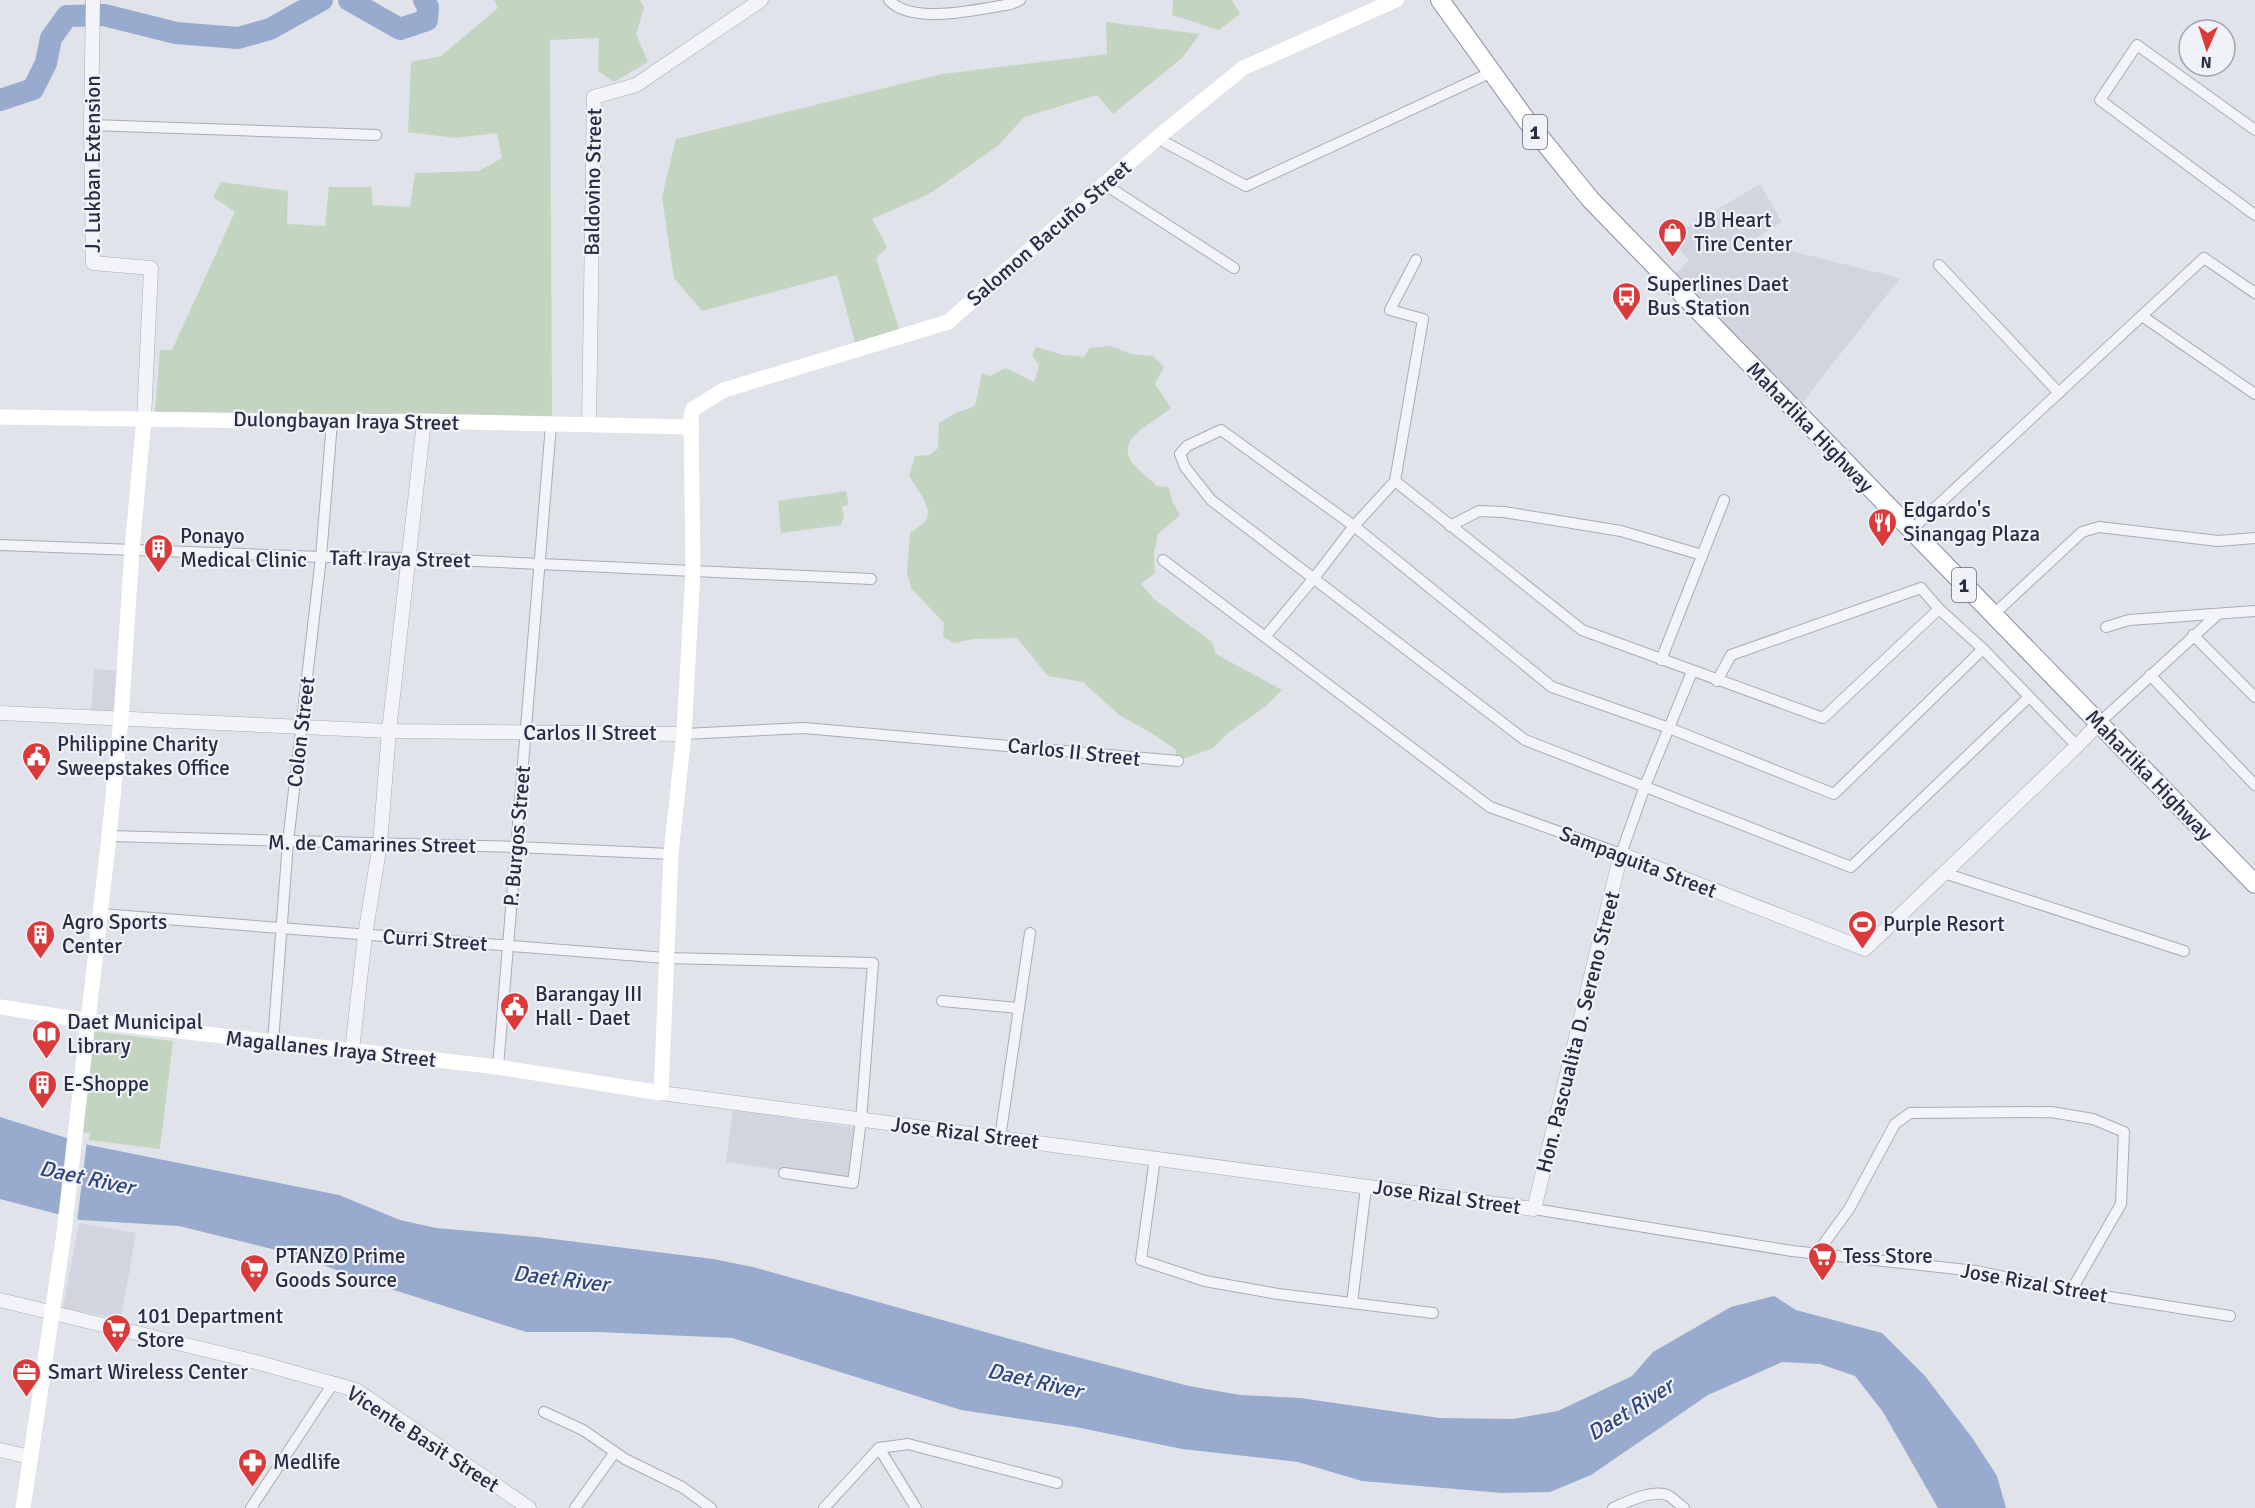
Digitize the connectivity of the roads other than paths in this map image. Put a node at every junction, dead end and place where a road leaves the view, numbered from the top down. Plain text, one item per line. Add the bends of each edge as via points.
1 (761, 0) edge
2 (889, 0) edge
3 (1020, 0) edge
4 (1396, 0) edge
5 (1440, 0) edge
6 (93, 5) edge
7 (1492, 72) junction
8 (91, 125) junction
9 (2255, 130) edge
10 (376, 135) dead end
11 (1156, 138) junction
12 (1104, 184) junction
13 (2255, 215) edge
14 (1416, 260) dead end
15 (1939, 265) dead end
16 (1234, 268) dead end
17 (2255, 293) edge
18 (2142, 316) junction
19 (2059, 393) junction
20 (2255, 394) edge
21 (0, 417) edge
22 (144, 419) junction
23 (424, 421) junction
24 (332, 422) junction
25 (551, 425) junction
26 (589, 425) junction
27 (692, 427) junction
28 (1395, 481) junction
29 (1724, 500) dead end
30 (1354, 526) junction
31 (1450, 526) junction
32 (1911, 530) junction
33 (2255, 538) edge
34 (0, 545) edge
35 (132, 549) junction
36 (1702, 555) junction
37 (321, 557) junction
38 (409, 558) junction
39 (1162, 560) dead end
40 (540, 563) junction
41 (693, 571) junction
42 (1314, 578) junction
43 (871, 579) dead end
44 (1939, 609) junction
45 (2255, 611) edge
46 (1993, 615) junction
47 (2217, 615) junction
48 (2106, 627) dead end
49 (2193, 635) junction
50 (1265, 637) junction
51 (1983, 649) junction
52 (1661, 660) junction
53 (1692, 672) junction
54 (2150, 675) junction
55 (1717, 681) junction
56 (2029, 697) junction
57 (2255, 697) edge
58 (0, 713) edge
59 (121, 719) junction
60 (2098, 723) junction
61 (301, 728) junction
62 (1669, 728) junction
63 (389, 731) junction
64 (525, 734) junction
65 (684, 734) junction
66 (2077, 746) junction
67 (1178, 761) dead end
68 (1645, 786) junction
69 (2255, 786) edge
70 (109, 836) junction
71 (288, 842) junction
72 (380, 844) junction
73 (516, 847) junction
74 (671, 854) junction
75 (1622, 854) junction
76 (1944, 873) junction
77 (2255, 884) edge
78 (101, 914) junction
79 (283, 929) junction
80 (1030, 933) dead end
81 (365, 935) junction
82 (508, 945) junction
83 (2184, 951) dead end
84 (666, 958) junction
85 (942, 1001) dead end
86 (0, 1007) edge
87 (1019, 1008) junction
88 (88, 1021) junction
89 (273, 1042) junction
90 (352, 1051) junction
91 (498, 1067) junction
92 (661, 1093) junction
93 (861, 1120) junction
94 (1000, 1138) junction
95 (1155, 1158) junction
96 (784, 1173) dead end
97 (1366, 1187) junction
98 (1534, 1209) junction
99 (1817, 1253) junction
100 (2071, 1291) junction
101 (0, 1300) edge
102 (1352, 1303) junction
103 (52, 1312) junction
104 (1433, 1313) dead end
105 (2230, 1316) dead end
106 (334, 1383) junction
107 (544, 1412) dead end
108 (879, 1448) junction
109 (0, 1450) edge
110 (615, 1452) junction
111 (30, 1456) junction
112 (1057, 1484) dead end
113 (23, 1508) edge
114 (251, 1508) edge
115 (529, 1508) edge
116 (574, 1508) edge
117 (711, 1508) edge
118 (824, 1508) edge
119 (916, 1508) edge
120 (1613, 1508) edge
121 (1684, 1508) edge

1 - 26 street, Baldovino Street via 636,85 594,97
2 - 3 street via 904,11 936,14
4 - 11 main road, Salomon Bacuño Street via 1243,68
5 - 7 highway, Maharlika Highway / 1
6 - 8 street, J. Lukban Extension
7 - 11 street via 1246,186
7 - 32 highway, Maharlika Highway / 1 via 1590,199
8 - 10 street
8 - 22 street, J. Lukban Extension via 93,263 151,268
9 - 13 street via 2137,45 2100,100
11 - 12 main road, Salomon Bacuño Street
12 - 16 street
12 - 27 main road, Salomon Bacuño Street via 948,322 724,390 693,409
14 - 28 street via 1390,310 1423,319
15 - 19 street
17 - 18 street via 2204,258
18 - 19 street
18 - 20 street
19 - 32 street
21 - 22 main road, Dulongbayan Iraya Street
22 - 24 main road, Dulongbayan Iraya Street
22 - 35 main road
23 - 24 main road, Dulongbayan Iraya Street
23 - 25 main road, Dulongbayan Iraya Street
23 - 38 street
24 - 37 street, Colon Street
25 - 26 main road, Dulongbayan Iraya Street
25 - 40 street, P. Burgos Street
26 - 27 main road, Dulongbayan Iraya Street
27 - 41 main road
28 - 30 street
28 - 31 street
29 - 36 street
30 - 42 street
30 - 42 street via 1221,430 1187,446 1180,454 1185,467 1211,500
30 - 62 street via 1552,687
31 - 36 street via 1479,511 1504,512 1621,531
31 - 52 street via 1582,630
32 - 46 highway, Maharlika Highway / 1
33 - 46 street via 2218,541 2099,526 2082,532
34 - 35 street, Taft Iraya Street
35 - 37 street, Taft Iraya Street
35 - 59 main road
36 - 52 street
37 - 38 street, Taft Iraya Street
37 - 61 street, Colon Street
38 - 40 street, Taft Iraya Street
38 - 63 street
39 - 50 street, Sampaguita Street
40 - 41 street, Taft Iraya Street
40 - 64 street, P. Burgos Street
41 - 43 street, Taft Iraya Street
41 - 65 main road
42 - 50 street
42 - 68 street via 1525,740
44 - 51 street
44 - 55 street via 1921,588 1731,655
44 - 55 street via 1823,718
45 - 47 street
46 - 60 highway, Maharlika Highway / 1
47 - 48 street via 2128,620
47 - 49 street
49 - 54 street
49 - 57 street
50 - 75 street, Sampaguita Street via 1490,807
51 - 56 street
51 - 62 street via 1834,794
52 - 53 street
53 - 55 street
53 - 62 street
54 - 60 street
54 - 69 street
56 - 66 street
56 - 68 street via 1851,867
58 - 59 street, Carlos II Street
59 - 61 street, Carlos II Street
59 - 70 main road
60 - 66 street, Sampaguita Street
60 - 77 highway, Maharlika Highway / 1
61 - 63 street, Carlos II Street
61 - 71 street, Colon Street
62 - 68 street
63 - 64 street, Carlos II Street
63 - 72 street
64 - 65 street, Carlos II Street
64 - 73 street, P. Burgos Street
65 - 67 street, Carlos II Street via 804,728
65 - 74 main road
66 - 76 street, Sampaguita Street
68 - 75 street
70 - 71 street, M. de Camarines Street
70 - 78 main road
71 - 72 street, M. de Camarines Street
71 - 79 street, Colon Street
72 - 73 street, M. de Camarines Street
72 - 81 street
73 - 74 street, M. de Camarines Street
73 - 82 street, P. Burgos Street
74 - 84 main road
75 - 76 street, Sampaguita Street via 1865,949
75 - 98 street, Hon. Pascualita D. Sereno Street
76 - 83 street
78 - 79 street, Curri Street
78 - 88 main road
79 - 81 street, Curri Street
79 - 89 street, Colon Street
80 - 87 street
81 - 82 street, Curri Street
81 - 90 street
82 - 84 street, Curri Street
82 - 91 street, P. Burgos Street
84 - 92 main road
84 - 93 street, Curri Street via 873,963
85 - 87 street
86 - 88 main road, Magallanes Iraya Street
87 - 94 street
88 - 89 main road, Magallanes Iraya Street
88 - 103 main road
89 - 90 main road, Magallanes Iraya Street
90 - 91 main road, Magallanes Iraya Street
91 - 92 main road, Magallanes Iraya Street
92 - 93 street, Jose Rizal Street
93 - 94 street, Jose Rizal Street
93 - 96 street via 853,1183
94 - 95 street, Jose Rizal Street
95 - 97 street, Jose Rizal Street
95 - 102 street via 1141,1260 1205,1281
97 - 98 street, Jose Rizal Street
97 - 102 street
98 - 99 street, Jose Rizal Street
99 - 100 street, Jose Rizal Street via 1976,1271
99 - 100 street via 1849,1209 1895,1124 1910,1113 2051,1112 2093,1119 2124,1132 2121,1204
100 - 105 street, Jose Rizal Street
101 - 103 street, Vicente Basit Street
102 - 104 street
103 - 106 street, Vicente Basit Street
103 - 111 main road
106 - 114 street
106 - 115 street, Vicente Basit Street via 356,1390
107 - 110 street via 583,1430
108 - 112 street via 908,1444
108 - 118 street
108 - 119 street
109 - 111 street
110 - 116 street
110 - 117 street via 682,1487
111 - 113 main road
120 - 121 street via 1658,1494 1667,1494

